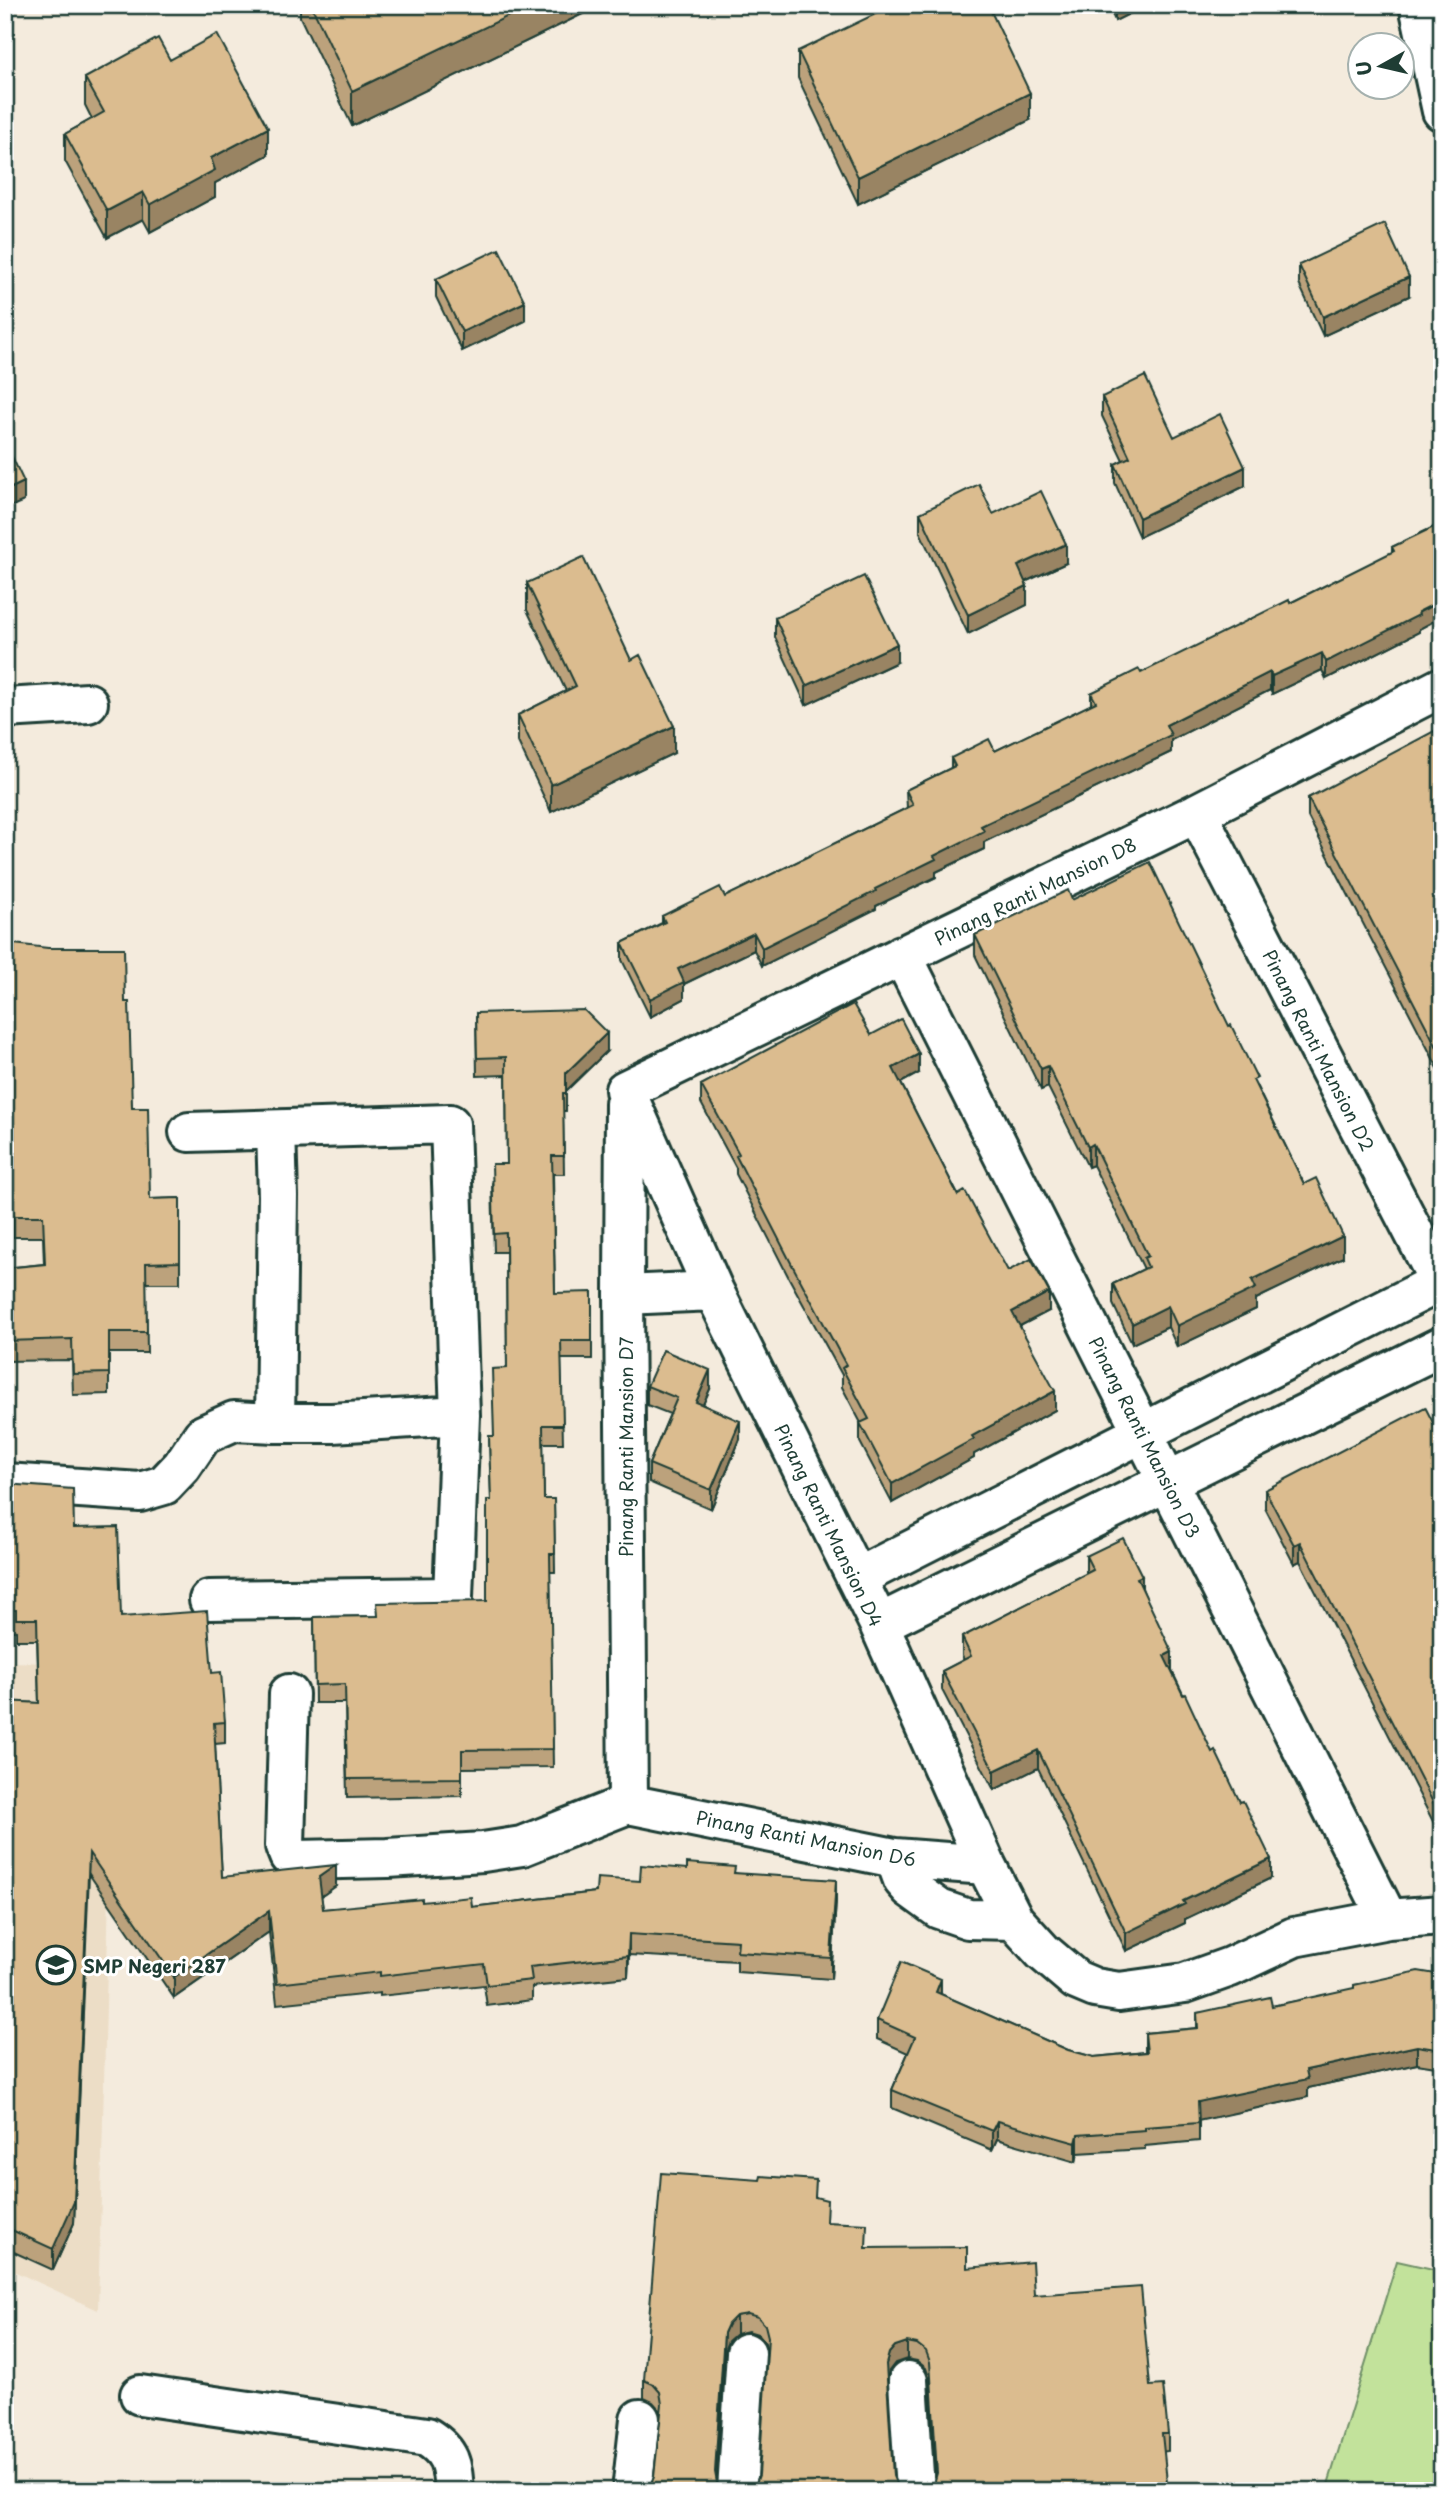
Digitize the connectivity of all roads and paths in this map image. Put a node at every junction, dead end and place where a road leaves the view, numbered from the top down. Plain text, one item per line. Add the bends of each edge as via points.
1 (1419, 5) edge
2 (1442, 111) edge
3 (1442, 687) edge
4 (88, 703) dead end
5 (5, 708) edge
6 (1197, 813) junction
7 (902, 955) junction
8 (625, 1090) junction
9 (276, 1130) junction
10 (188, 1132) dead end
11 (1441, 1284) edge
12 (714, 1291) junction
13 (624, 1295) junction
14 (1442, 1346) edge
15 (460, 1415) junction
16 (275, 1423) junction
17 (1143, 1433) junction
18 (1168, 1482) junction
19 (5, 1483) edge
20 (856, 1578) junction
21 (209, 1600) dead end
22 (879, 1624) junction
23 (289, 1694) dead end
24 (628, 1804) junction
25 (895, 1858) junction
26 (986, 1865) junction
27 (1442, 1915) edge
28 (1388, 1919) junction
29 (1014, 1920) junction
30 (746, 2353) dead end
31 (908, 2381) dead end
32 (140, 2395) dead end
33 (640, 2419) dead end
34 (454, 2491) edge
35 (632, 2491) edge
36 (737, 2491) edge
37 (915, 2491) edge

1 - 2 street
3 - 6 street, Pinang Ranti Mansion D8
4 - 5 street
6 - 7 street, Pinang Ranti Mansion D8
6 - 11 street, Pinang Ranti Mansion D2
7 - 8 street, Pinang Ranti Mansion D8
7 - 17 street, Pinang Ranti Mansion D3
8 - 12 street, Pinang Ranti Mansion D4
8 - 13 street, Pinang Ranti Mansion D7
9 - 10 street
9 - 15 street via 450,1124
9 - 16 street
11 - 17 street
12 - 13 street
12 - 20 street, Pinang Ranti Mansion D4
13 - 24 street, Pinang Ranti Mansion D7
14 - 18 street
15 - 16 street
15 - 21 street via 453,1597
16 - 19 street via 234,1421 202,1435 164,1485 140,1492
17 - 18 street, Pinang Ranti Mansion D3
17 - 20 street
18 - 22 street
18 - 28 street, Pinang Ranti Mansion D3
20 - 22 street, Pinang Ranti Mansion D4
22 - 26 street, Pinang Ranti Mansion D4
23 - 24 street via 285,1846 289,1856 298,1860 388,1858 522,1846
24 - 25 street, Pinang Ranti Mansion D6
25 - 26 street, Pinang Ranti Mansion D6
25 - 29 street via 909,1888 939,1909 968,1919
26 - 29 street, Pinang Ranti Mansion D4
27 - 28 street, Pinang Ranti Mansion D4
28 - 29 street, Pinang Ranti Mansion D4 via 1294,1937 1185,1983 1119,1992 1076,1980
30 - 36 street
31 - 37 street
32 - 34 street via 427,2437 443,2447 452,2468
33 - 35 street

